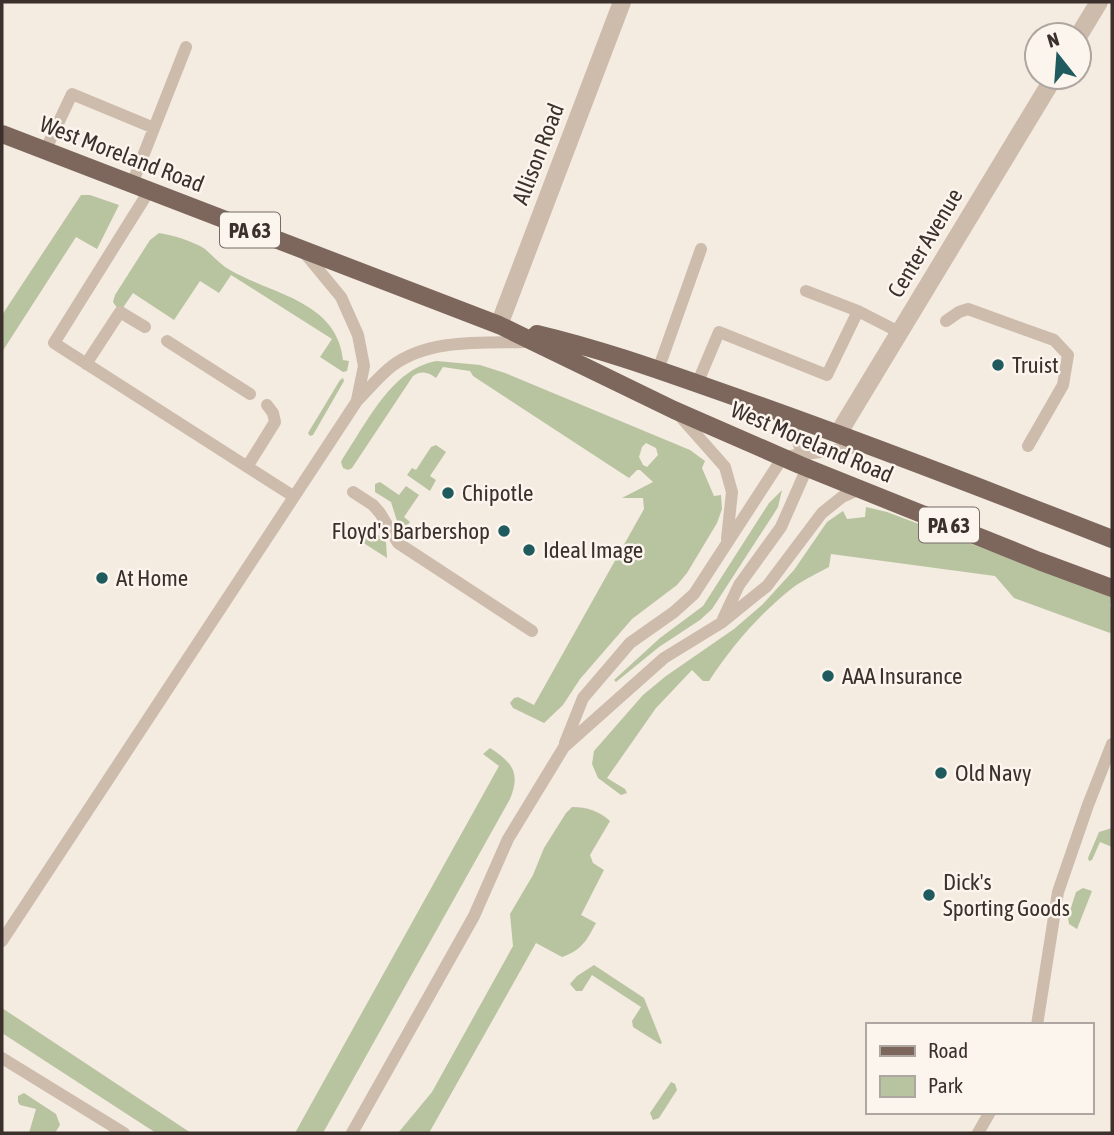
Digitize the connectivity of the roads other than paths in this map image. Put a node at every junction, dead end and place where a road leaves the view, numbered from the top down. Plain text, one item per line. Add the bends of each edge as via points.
1 (1099, 2) edge
2 (616, 4) edge
3 (1087, 21) edge
4 (186, 47) dead end
5 (1045, 91) edge
6 (154, 128) junction
7 (2, 134) edge
8 (45, 151) junction
9 (132, 184) junction
10 (149, 191) junction
11 (300, 248) junction
12 (701, 248) dead end
13 (806, 291) dead end
14 (858, 311) junction
15 (947, 321) dead end
16 (499, 325) junction
17 (145, 327) dead end
18 (899, 332) junction
19 (167, 341) dead end
20 (536, 341) junction
21 (86, 364) junction
22 (658, 370) junction
23 (698, 384) junction
24 (250, 394) dead end
25 (357, 401) junction
26 (267, 405) dead end
27 (674, 410) junction
28 (789, 416) junction
29 (838, 434) junction
30 (866, 445) junction
31 (1028, 446) dead end
32 (783, 457) junction
33 (805, 461) junction
34 (247, 467) junction
35 (860, 489) junction
36 (353, 492) dead end
37 (293, 496) junction
38 (1112, 539) edge
39 (725, 545) junction
40 (1112, 588) edge
41 (721, 623) junction
42 (531, 631) dead end
43 (1112, 744) edge
44 (564, 747) junction
45 (2, 941) edge
46 (1037, 1023) edge
47 (2, 1058) edge
48 (988, 1114) edge
49 (118, 1132) edge
50 (352, 1133) edge
51 (978, 1133) edge

1 - 3 street
2 - 16 street, Allison Road
4 - 6 lane
5 - 18 street, Center Avenue
6 - 8 lane via 72,94
6 - 9 lane
7 - 8 main road, West Moreland Road / PA 63
8 - 9 main road, West Moreland Road / PA 63
9 - 10 main road, West Moreland Road / PA 63
10 - 11 main road, West Moreland Road / PA 63
10 - 21 lane via 54,343
11 - 16 main road, West Moreland Road / PA 63
11 - 25 lane via 341,297 358,335 364,366
12 - 22 lane
13 - 14 lane
14 - 18 lane
14 - 23 lane via 827,374 719,332
15 - 31 lane via 968,309 1054,340 1068,355 1063,385
16 - 20 main road, West Moreland Road / PA 63
16 - 22 main road, West Moreland Road / PA 63 via 594,347
17 - 21 lane via 120,312
18 - 29 street, Center Avenue
19 - 24 lane
20 - 25 lane via 454,345 415,353 392,366
20 - 27 main road, West Moreland Road / PA 63
21 - 34 lane
22 - 23 main road, West Moreland Road / PA 63
23 - 28 main road, West Moreland Road / PA 63
25 - 37 lane
26 - 34 lane via 275,422
27 - 32 main road, West Moreland Road / PA 63
27 - 39 lane via 725,467 732,492
28 - 29 main road, West Moreland Road / PA 63
28 - 33 lane
29 - 30 main road, West Moreland Road / PA 63
30 - 33 lane
30 - 38 main road, West Moreland Road / PA 63
32 - 33 main road, West Moreland Road / PA 63
32 - 39 lane
33 - 35 main road, West Moreland Road / PA 63
33 - 41 lane via 781,527 739,585
34 - 37 lane
35 - 40 main road, West Moreland Road / PA 63
35 - 41 lane via 821,513 767,586
36 - 42 lane via 373,505 398,543
37 - 45 lane
39 - 44 lane via 694,594 631,643 583,698
41 - 44 lane via 664,658
43 - 46 lane via 1058,892
44 - 50 lane via 508,839 474,916
47 - 49 lane
48 - 51 lane

